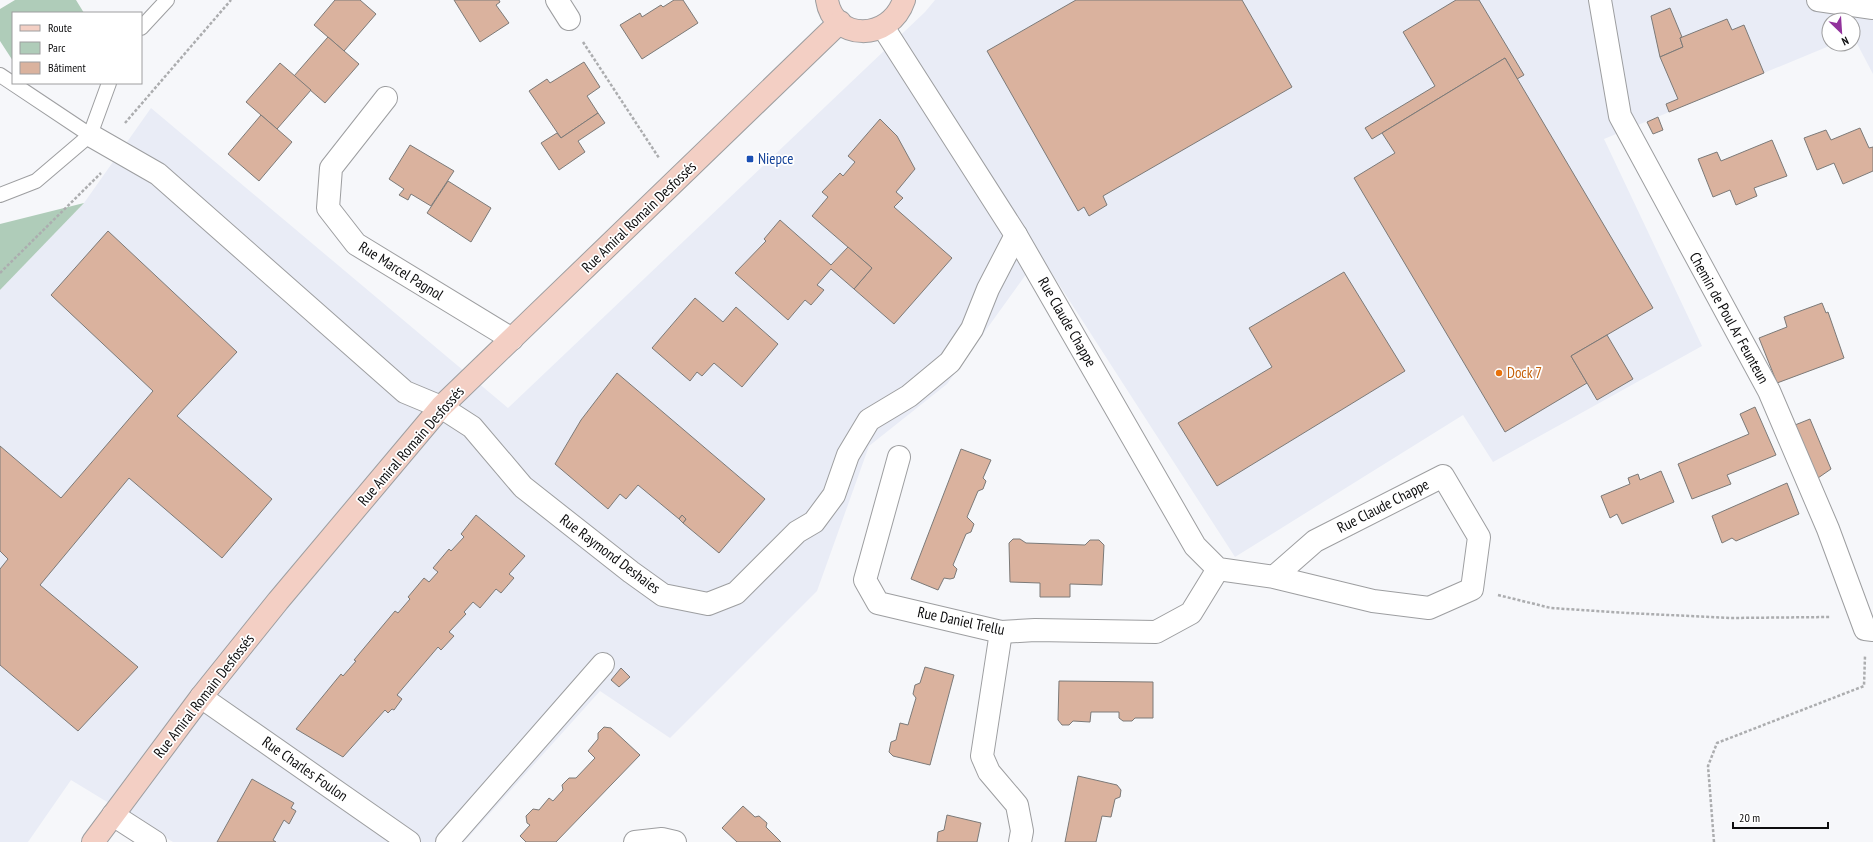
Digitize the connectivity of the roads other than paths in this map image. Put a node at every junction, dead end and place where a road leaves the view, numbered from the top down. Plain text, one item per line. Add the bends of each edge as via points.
1 (167, 0) edge
2 (557, 0) edge
3 (827, 0) edge
4 (904, 0) edge
5 (1600, 0) edge
6 (1818, 0) edge
7 (1873, 8) edge
8 (569, 20) road end
9 (840, 22) junction
10 (142, 27) edge
11 (883, 27) junction
12 (0, 74) edge
13 (12, 82) edge
14 (15, 84) edge
15 (109, 84) edge
16 (386, 98) dead end
17 (106, 144) junction
18 (0, 195) edge
19 (1016, 235) junction
20 (512, 339) junction
21 (441, 407) junction
22 (899, 457) dead end
23 (1218, 569) junction
24 (1274, 577) junction
25 (1869, 630) edge
26 (1001, 632) junction
27 (603, 664) dead end
28 (201, 697) junction
29 (113, 815) junction
30 (93, 842) edge
31 (155, 842) edge
32 (409, 842) edge
33 (447, 842) edge
34 (635, 842) edge
35 (675, 842) edge
36 (1020, 842) edge

1 - 10 lane
2 - 8 street
3 - 9 main road via 832,14
4 - 11 main road via 893,20
5 - 25 street, Chemin de Poul Ar Feunteun via 1620,116 1769,391
6 - 7 street
9 - 11 main road via 850,29 861,32
9 - 20 main road, Rue Amiral Romain Desfossés
11 - 19 street, Rue Claude Chappe
12 - 13 lane
14 - 17 lane
15 - 17 lane
16 - 20 street, Rue Marcel Pagnol via 331,168 328,208 356,244
17 - 18 lane via 36,181
17 - 21 street, Rue Raymond Deshaies via 158,174 405,392
19 - 21 street, Rue Raymond Deshaies via 988,290 972,329 950,362 909,396 869,420 848,454 834,495 814,522 797,532 736,593 708,604 663,595 631,572 523,487 472,427
19 - 23 street, Rue Claude Chappe via 1195,546
20 - 21 main road, Rue Amiral Romain Desfossés
21 - 28 main road, Rue Amiral Romain Desfossés
22 - 26 street, Rue Daniel Trellu via 865,580 878,603
23 - 24 street
23 - 26 street, Rue Daniel Trellu via 1191,613 1156,632
24 - 24 street, Rue Claude Chappe via 1373,601 1428,608 1472,589 1479,537 1443,476 1315,541
26 - 36 street via 982,756 989,772 1017,805 1022,831
27 - 33 street
28 - 29 main road, Rue Amiral Romain Desfossés
28 - 32 street, Rue Charles Foulon
29 - 30 main road, Rue Amiral Romain Desfossés
29 - 31 street
34 - 35 street via 662,839

